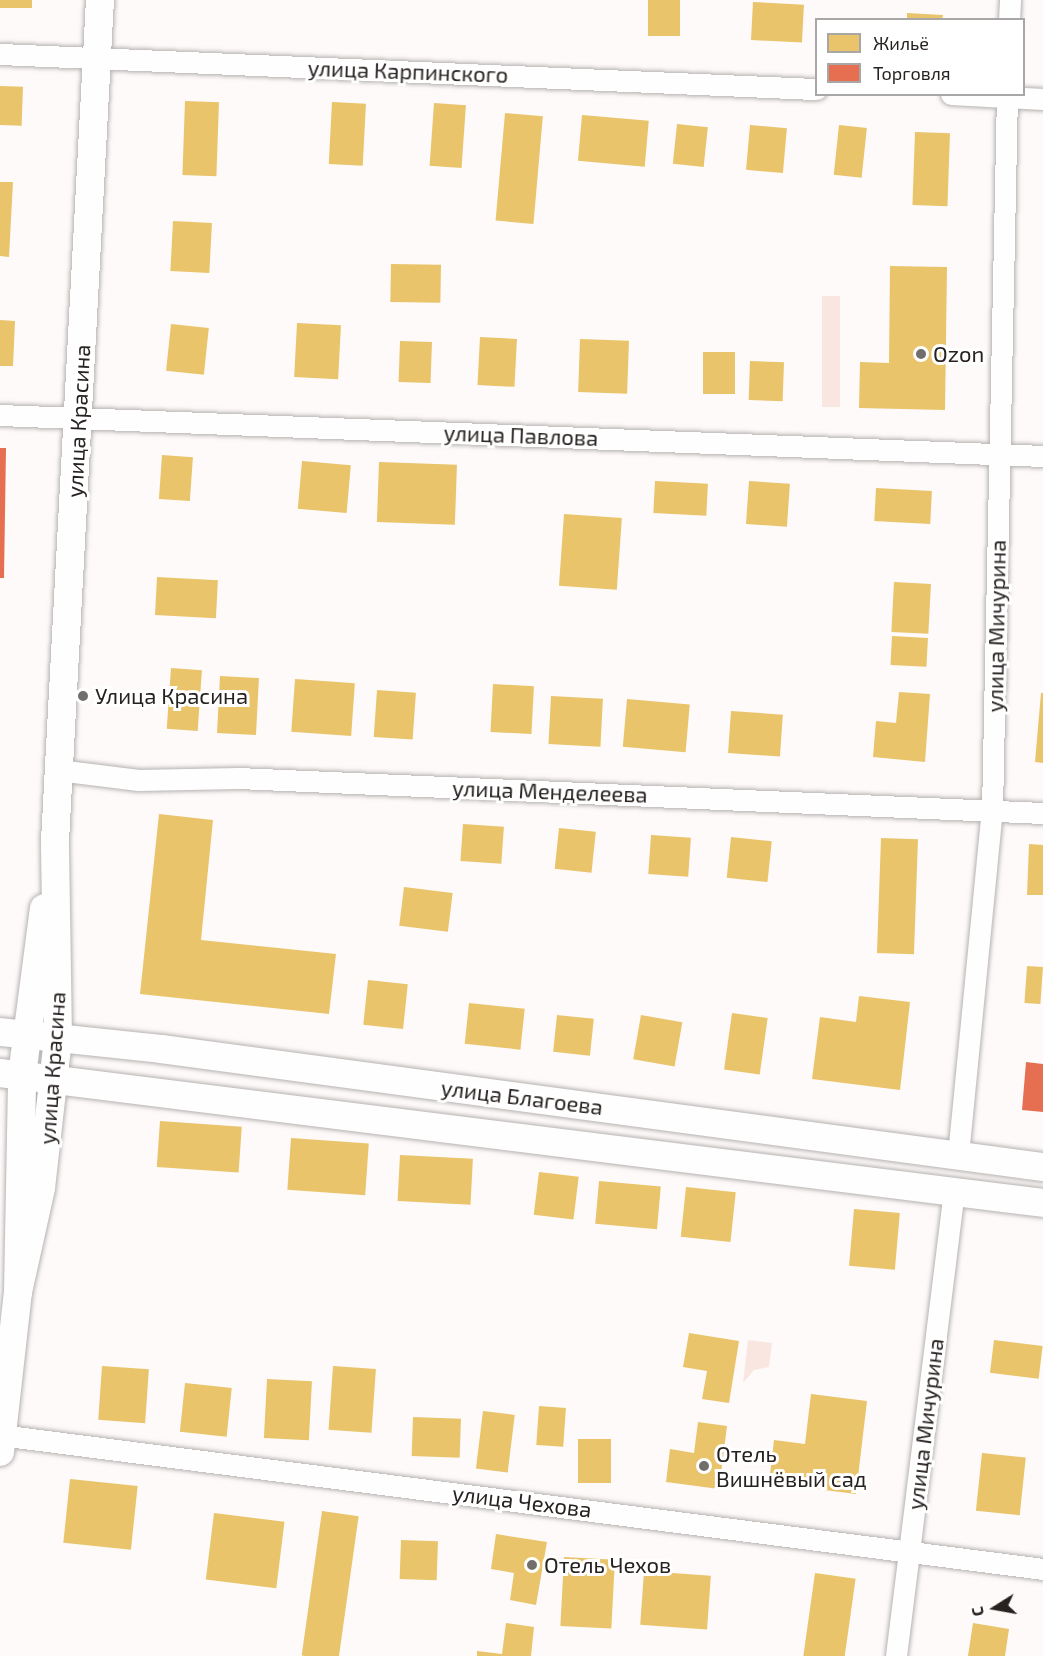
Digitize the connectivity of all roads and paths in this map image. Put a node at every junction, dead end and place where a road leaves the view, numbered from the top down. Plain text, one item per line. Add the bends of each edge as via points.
1 (100, 0) edge
2 (1010, 0) edge
3 (1009, 18) edge
4 (0, 54) edge
5 (97, 58) junction
6 (815, 89) edge
7 (1007, 96) edge
8 (1043, 99) edge
9 (0, 415) edge
10 (78, 420) junction
11 (1000, 455) junction
12 (1043, 456) edge
13 (58, 770) junction
14 (992, 810) junction
15 (1043, 813) edge
16 (55, 842) junction
17 (13, 1034) edge
18 (58, 1038) junction
19 (11, 1074) edge
20 (55, 1078) junction
21 (958, 1155) junction
22 (995, 1161) junction
23 (1043, 1167) edge
24 (914, 1186) junction
25 (954, 1191) junction
26 (1043, 1203) edge
27 (18, 1292) junction
28 (1, 1441) edge
29 (909, 1551) junction
30 (1043, 1569) edge
31 (896, 1656) edge

1 - 5 main road, улица Красина
2 - 3 street
4 - 5 street, улица Карпинского
5 - 6 street, улица Карпинского
5 - 10 main road, улица Красина
7 - 8 street
7 - 11 street, улица Мичурина
9 - 10 street, улица Павлова
10 - 11 street, улица Павлова
10 - 13 main road, улица Красина
11 - 12 street, улица Павлова
11 - 14 street, улица Мичурина
13 - 14 street, улица Менделеева via 127,780 238,778
13 - 16 main road, улица Красина
14 - 15 street, улица Менделеева
14 - 21 street, улица Мичурина
16 - 17 main road, улица Красина
16 - 18 main road, улица Красина
17 - 18 main road, улица Благоева
17 - 19 main road, улица Красина
18 - 20 main road, улица Красина
18 - 21 main road, улица Благоева
19 - 20 main road, улица Благоева
19 - 27 main road, улица Красина
20 - 24 main road, улица Благоева
20 - 27 main road, улица Красина via 41,1188
21 - 22 main road, улица Благоева
21 - 24 main road via 944,1177
22 - 23 main road, улица Благоева
22 - 25 main road via 961,1177
24 - 25 main road, улица Благоева
25 - 26 main road, улица Благоева
25 - 29 street, улица Мичурина
27 - 28 main road, улица Красина
28 - 29 street, улица Чехова
29 - 30 street, улица Чехова
29 - 31 street, улица Мичурина

